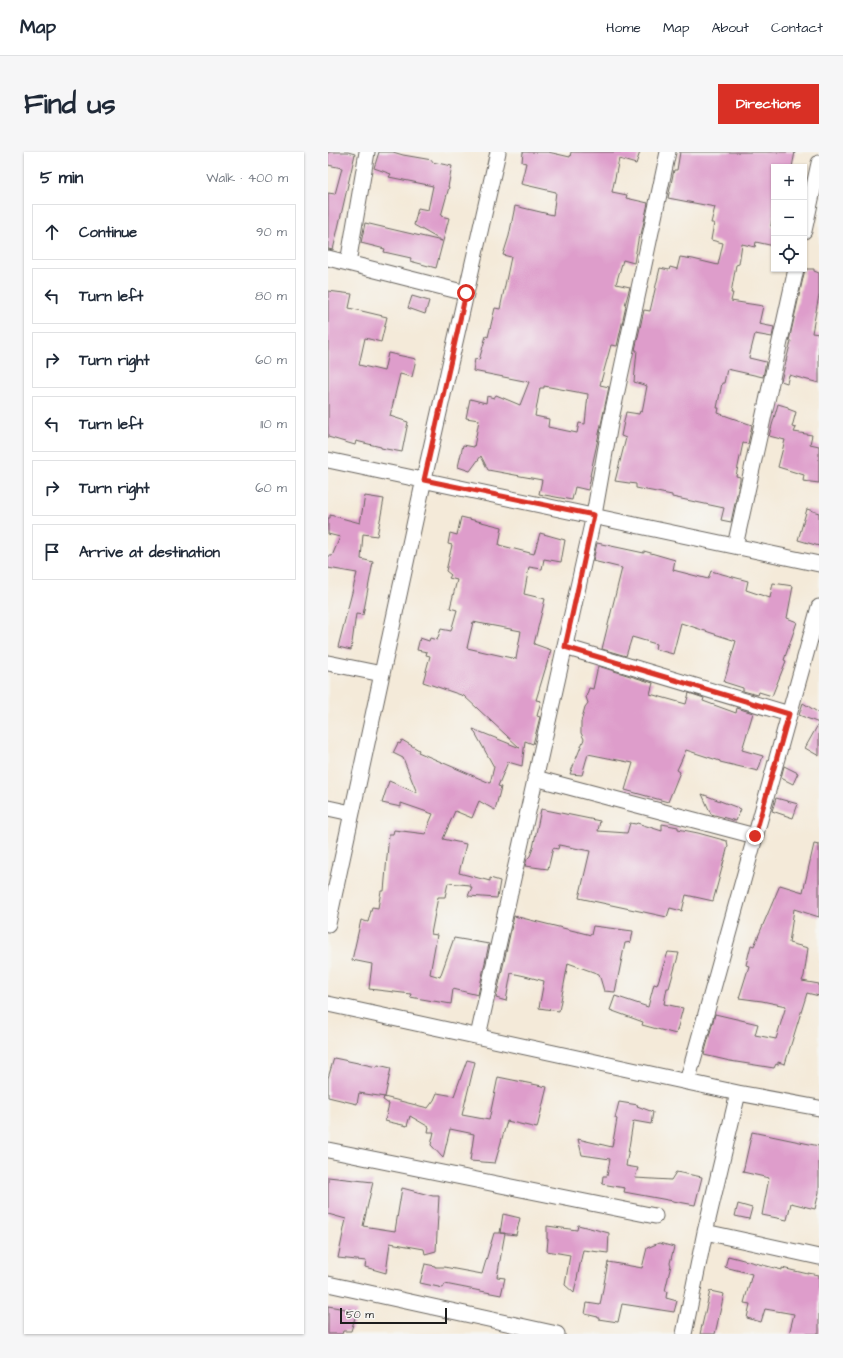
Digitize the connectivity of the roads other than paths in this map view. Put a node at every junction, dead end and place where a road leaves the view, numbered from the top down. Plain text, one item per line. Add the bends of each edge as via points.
1 (367, 152) edge
2 (497, 152) edge
3 (668, 152) edge
4 (819, 163) edge
5 (807, 217) edge
6 (328, 258) edge
7 (348, 263) junction
8 (795, 272) edge
9 (466, 293) junction
10 (328, 460) edge
11 (424, 480) junction
12 (594, 515) junction
13 (735, 546) junction
14 (819, 564) edge
15 (819, 607) edge
16 (565, 647) junction
17 (328, 663) edge
18 (382, 674) junction
19 (789, 714) junction
20 (536, 778) junction
21 (328, 808) edge
22 (351, 813) junction
23 (755, 836) junction
24 (328, 924) edge
25 (328, 1004) edge
26 (478, 1036) junction
27 (687, 1082) junction
28 (738, 1093) junction
29 (819, 1108) edge
30 (328, 1150) edge
31 (655, 1216) dead end
32 (705, 1232) junction
33 (819, 1257) edge
34 (328, 1284) edge
35 (557, 1334) edge
36 (684, 1334) edge

1 - 7 street
2 - 9 street
3 - 12 street via 610,424
4 - 5 street
6 - 7 street
7 - 9 street
8 - 13 street
9 - 11 street
10 - 11 street
11 - 12 street
11 - 18 street
12 - 13 street
12 - 16 street
13 - 14 street
15 - 19 street
16 - 19 street
16 - 20 street
17 - 18 street
18 - 22 street
19 - 23 street
20 - 23 street
20 - 26 street
21 - 22 street
22 - 24 street
23 - 27 street
25 - 26 street
26 - 27 street
27 - 28 street
28 - 29 street
28 - 32 street
30 - 31 street
32 - 33 street
32 - 36 street
34 - 35 street

